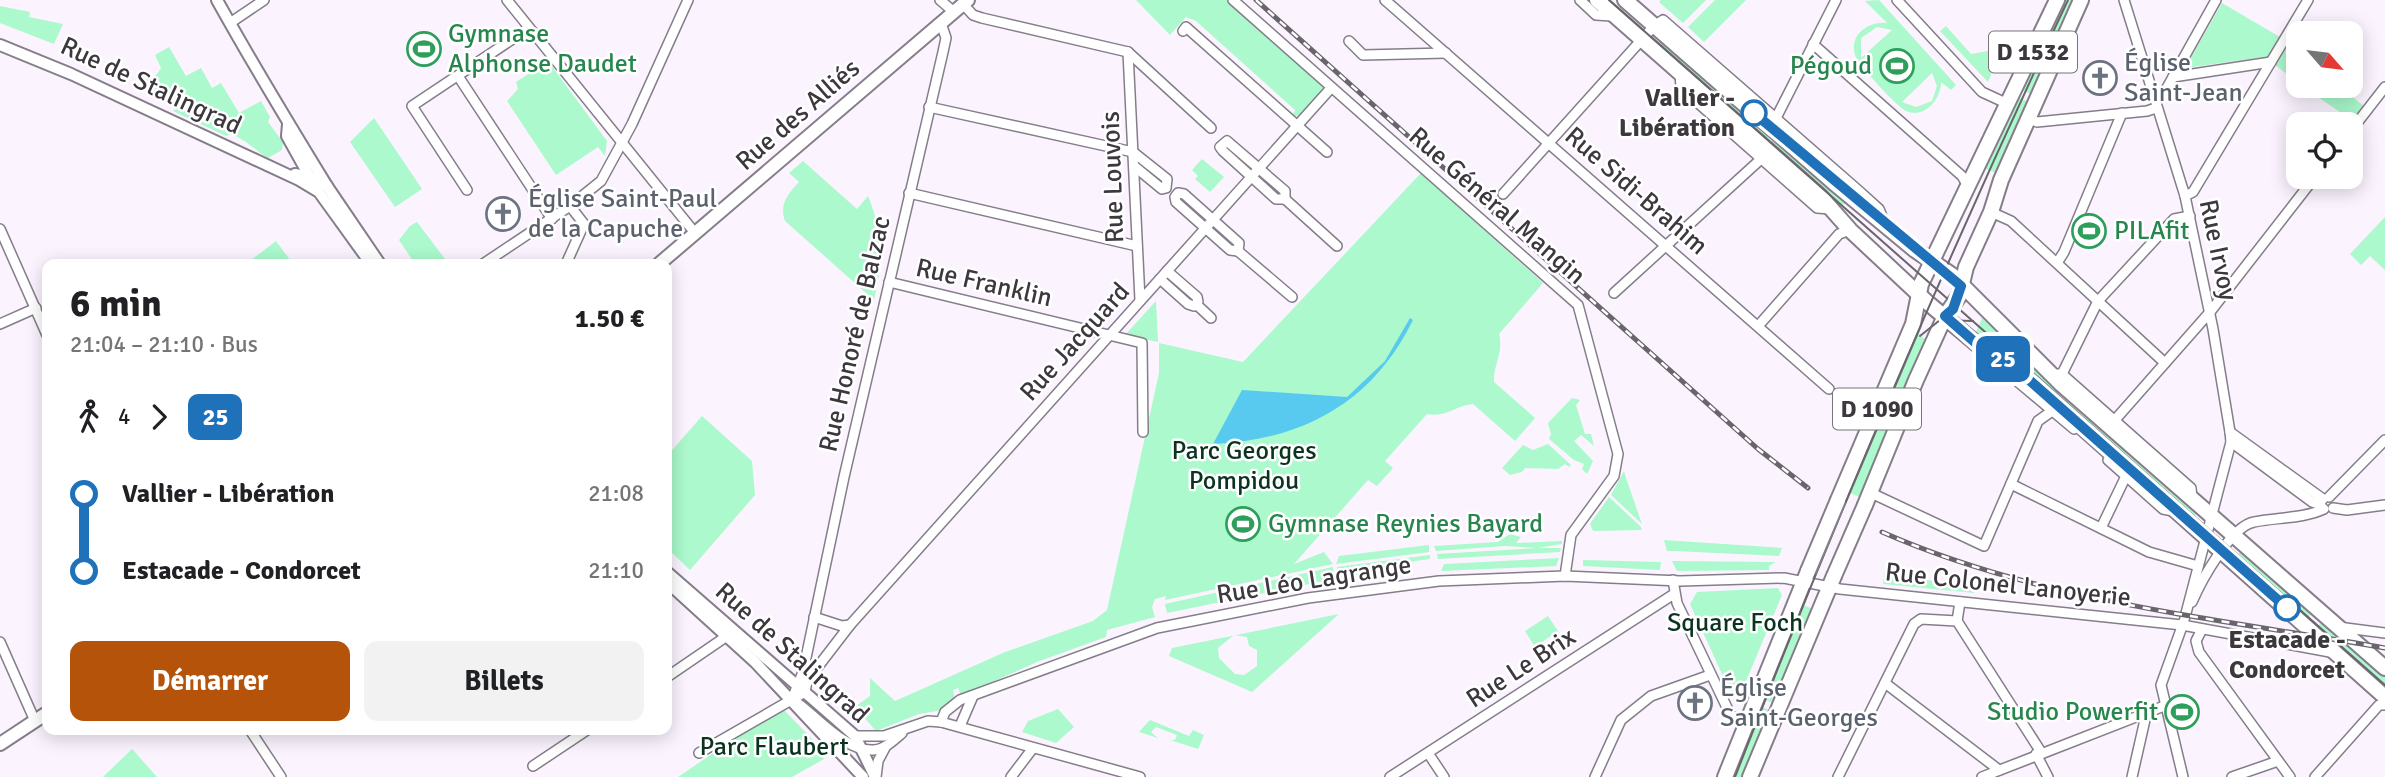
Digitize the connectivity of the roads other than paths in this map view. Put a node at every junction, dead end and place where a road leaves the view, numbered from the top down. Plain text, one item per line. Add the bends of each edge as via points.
1 (216, 0) edge
2 (264, 0) edge
3 (507, 0) edge
4 (688, 0) edge
5 (940, 0) edge
6 (1233, 0) edge
7 (1385, 0) edge
8 (1580, 0) edge
9 (1597, 0) edge
10 (1625, 0) edge
11 (1836, 0) edge
12 (1897, 0) edge
13 (2057, 0) edge
14 (2081, 0) edge
15 (2124, 0) edge
16 (2216, 0) edge
17 (2308, 0) edge
18 (962, 5) edge
19 (1639, 6) edge
20 (1612, 16) junction
21 (230, 23) junction
22 (941, 23) junction
23 (1654, 26) junction
24 (529, 28) junction
25 (1183, 31) dead end
26 (1642, 40) junction
27 (1349, 41) dead end
28 (1813, 44) junction
29 (0, 45) edge
30 (1687, 47) junction
31 (1128, 52) junction
32 (1446, 53) junction
33 (2271, 62) junction
34 (1680, 72) junction
35 (458, 76) junction
36 (2173, 76) junction
37 (2385, 87) edge
38 (1331, 88) junction
39 (2155, 103) junction
40 (2008, 104) junction
41 (929, 107) junction
42 (2122, 113) junction
43 (2363, 115) edge
44 (1776, 118) junction
45 (2027, 118) junction
46 (288, 124) junction
47 (1297, 125) junction
48 (1211, 128) dead end
49 (621, 141) junction
50 (1549, 144) junction
51 (1133, 152) junction
52 (1327, 152) dead end
53 (1761, 159) junction
54 (315, 166) junction
55 (1134, 166) junction
56 (1258, 169) junction
57 (1251, 176) junction
58 (304, 178) junction
59 (1968, 186) junction
60 (323, 189) junction
61 (2306, 189) edge
62 (467, 190) dead end
63 (909, 193) junction
64 (1503, 194) dead end
65 (2185, 196) junction
66 (1285, 199) junction
67 (570, 206) junction
68 (1830, 209) junction
69 (1991, 212) junction
70 (2190, 216) junction
71 (552, 219) junction
72 (1213, 220) junction
73 (1885, 222) junction
74 (1205, 228) junction
75 (0, 229) edge
76 (1850, 230) junction
77 (695, 233) junction
78 (3, 245) edge
79 (1666, 245) junction
80 (1137, 246) junction
81 (1337, 246) dead end
82 (1238, 251) junction
83 (368, 259) edge
84 (376, 259) edge
85 (491, 259) edge
86 (568, 259) edge
87 (665, 259) edge
88 (1932, 262) junction
89 (2057, 263) junction
90 (1167, 271) junction
91 (1160, 279) junction
92 (889, 282) junction
93 (1961, 286) junction
94 (1614, 293) dead end
95 (1918, 294) junction
96 (1292, 298) dead end
97 (1140, 300) junction
98 (2098, 301) junction
99 (1196, 304) junction
100 (36, 309) junction
101 (2210, 312) junction
102 (1945, 316) junction
103 (1211, 318) dead end
104 (42, 323) edge
105 (0, 324) edge
106 (1759, 326) junction
107 (1110, 334) junction
108 (2165, 363) junction
109 (2019, 371) junction
110 (2056, 374) junction
111 (1829, 389) dead end
112 (2052, 411) junction
113 (2114, 421) junction
114 (1143, 432) dead end
115 (2230, 432) junction
116 (2385, 440) edge
117 (2231, 442) junction
118 (2126, 476) junction
119 (2011, 484) junction
120 (1867, 499) junction
121 (2192, 499) junction
122 (2326, 503) junction
123 (2385, 505) edge
124 (2175, 511) junction
125 (2210, 515) junction
126 (2101, 528) junction
127 (2236, 536) junction
128 (2205, 537) junction
129 (2221, 551) junction
130 (2198, 566) junction
131 (1565, 576) junction
132 (1806, 576) junction
133 (672, 579) edge
134 (672, 580) edge
135 (1673, 580) junction
136 (1831, 582) junction
137 (1674, 594) junction
138 (1960, 602) junction
139 (814, 617) junction
140 (1957, 621) junction
141 (2184, 621) junction
142 (850, 625) junction
143 (2337, 627) junction
144 (2202, 629) junction
145 (2385, 633) edge
146 (727, 636) junction
147 (0, 642) edge
148 (807, 656) junction
149 (2339, 656) junction
150 (2385, 668) edge
151 (672, 674) edge
152 (1710, 675) junction
153 (810, 677) junction
154 (1885, 683) junction
155 (801, 690) junction
156 (974, 694) junction
157 (2385, 696) edge
158 (792, 699) junction
159 (2385, 705) edge
160 (2164, 706) junction
161 (2147, 711) junction
162 (42, 716) edge
163 (35, 721) junction
164 (941, 722) junction
165 (1747, 722) junction
166 (960, 726) junction
167 (906, 730) junction
168 (253, 735) edge
169 (580, 735) edge
170 (855, 736) junction
171 (0, 744) edge
172 (887, 745) junction
173 (862, 748) junction
174 (1033, 748) junction
175 (699, 753) dead end
176 (1428, 753) junction
177 (2039, 753) junction
178 (2278, 761) junction
179 (533, 766) dead end
180 (1999, 770) junction
181 (866, 775) edge
182 (281, 777) edge
183 (1010, 777) edge
184 (1140, 777) edge
185 (1390, 777) edge
186 (1444, 777) edge
187 (1595, 777) edge
188 (1725, 777) edge
189 (1750, 777) edge
190 (1838, 777) edge
191 (1982, 777) edge
192 (2048, 777) edge
193 (2132, 777) edge
194 (2183, 777) edge
195 (2232, 777) edge
196 (2290, 777) edge
197 (2315, 777) edge

1 - 21 street
2 - 21 street
3 - 24 street
4 - 49 street
5 - 18 street
6 - 38 street, Rue Général Mangin
7 - 32 street, Rue Sidi-Brahim
8 - 20 street via 1596,15
9 - 20 main road
10 - 19 main road
11 - 28 street
12 - 40 street via 1982,92
13 - 40 main road, D 1532
14 - 45 main road, D 1532
15 - 39 street, Rue Irvoy
16 - 36 street
17 - 33 street
18 - 22 main road, Rue des Alliés
18 - 31 street via 982,18
19 - 23 main road
20 - 26 main road
21 - 46 street
22 - 41 street, Rue Honoré de Balzac via 946,38
22 - 77 main road, Rue des Alliés
23 - 26 street
23 - 30 main road
24 - 35 street
24 - 49 street
25 - 47 street via 1186,27
26 - 34 main road
26 - 50 street
27 - 32 street via 1363,55
28 - 44 street
28 - 59 street
29 - 58 street, Rue de Stalingrad
30 - 44 street
30 - 73 main road via 1833,182
31 - 48 street
31 - 51 street, Rue Louvois
32 - 50 street, Rue Sidi-Brahim
33 - 36 street
33 - 65 street via 2193,192
34 - 53 street via 1681,88
34 - 68 main road
35 - 62 street via 412,106
35 - 71 street
36 - 39 street
37 - 43 street
38 - 47 street, Rue Jacquard
38 - 131 street, Rue Général Mangin via 1578,305 1618,454 1614,476 1572,535
39 - 42 street
39 - 65 street, Rue Irvoy
40 - 59 main road, D 1532
41 - 51 street
41 - 63 street, Rue Honoré de Balzac
42 - 45 street via 2037,122
42 - 89 street
44 - 73 street via 1879,209
45 - 69 main road, D 1532
46 - 54 street
46 - 58 street via 287,135
47 - 52 street
47 - 56 street, Rue Jacquard
49 - 67 street via 601,181
49 - 77 street
50 - 64 street
50 - 79 street, Rue Sidi-Brahim
51 - 55 street, Rue Louvois
51 - 55 street via 1169,184 1162,189
53 - 68 street via 1817,208
53 - 79 street
54 - 58 street
54 - 60 street
55 - 80 street, Rue Louvois
56 - 57 street, Rue Jacquard
56 - 57 street via 1227,141 1222,142 1223,151
56 - 66 street via 1285,191
57 - 66 street via 1276,199
57 - 72 street, Rue Jacquard
58 - 60 street, Rue de Stalingrad
59 - 88 main road, D 1532
60 - 83 street, Rue de Stalingrad
60 - 84 street, Rue de Stalingrad
61 - 101 street
63 - 80 street
63 - 92 street, Rue Honoré de Balzac
65 - 70 street, Rue Irvoy
66 - 81 street
67 - 71 street
67 - 86 street via 584,224
68 - 76 main road
69 - 89 street via 2011,221
69 - 93 main road, D 1532
70 - 98 street via 2174,219
70 - 101 street, Rue Irvoy
71 - 85 street
72 - 74 street, Rue Jacquard
72 - 74 street via 1184,194 1176,195 1176,202
72 - 82 street via 1239,243
73 - 88 main road
74 - 82 street via 1230,250
74 - 90 street, Rue Jacquard
75 - 78 street
76 - 95 main road
76 - 106 street via 1839,234
77 - 87 main road, Rue des Alliés
78 - 100 street
79 - 94 street
79 - 106 street, Rue Sidi-Brahim
80 - 97 street, Rue Louvois
82 - 96 street
88 - 93 main road
88 - 95 main road
89 - 98 street
90 - 91 street, Rue Jacquard
90 - 99 street via 1197,297
91 - 97 street, Rue Jacquard
91 - 99 street via 1188,304
92 - 107 street, Rue Franklin
92 - 139 street, Rue Honoré de Balzac
93 - 102 main road via 1953,309
93 - 110 main road
95 - 102 main road
95 - 132 main road, D 1090, bridge via 1913,324
97 - 107 street, Rue Jacquard
98 - 108 street
98 - 110 street
99 - 103 street
100 - 104 street
100 - 105 street
101 - 108 street
101 - 115 street, Rue Irvoy
102 - 109 main road via 1978,345
102 - 120 main road, D 1090
106 - 111 street, Rue Sidi-Brahim
107 - 114 street, Rue Franklin via 1142,343
107 - 142 street, Rue Jacquard
108 - 113 street
109 - 112 street via 2018,382
109 - 124 main road
110 - 113 street
110 - 121 main road
112 - 118 street
112 - 119 street via 2038,421
113 - 121 street via 2191,488
115 - 117 street, Rue Irvoy
115 - 122 street
116 - 122 street
117 - 122 street via 2312,502
117 - 125 street, Rue Irvoy
118 - 124 street via 2163,509
118 - 126 street
119 - 120 street via 1984,546
119 - 126 street
120 - 136 main road, D 1090, bridge
121 - 125 main road
122 - 123 street via 2347,510
122 - 127 street via 2311,514 2251,522
124 - 128 main road
125 - 127 main road
125 - 128 street, Rue Irvoy
126 - 130 street via 2149,552
127 - 129 street
127 - 143 main road
128 - 129 main road
128 - 130 street, Rue Irvoy
129 - 141 street via 2206,569
129 - 149 main road
130 - 141 street, Rue Irvoy
131 - 135 street, Rue Léo Lagrange
131 - 156 street, Rue Léo Lagrange via 1440,581 1308,598 1166,626
132 - 135 street, Rue Léo Lagrange
132 - 136 street, Rue Colonel Lanoyerie
132 - 165 main road, D 1090
133 - 155 street, Rue de Stalingrad
134 - 146 street, Rue de Stalingrad
135 - 137 street
136 - 138 street, Rue Colonel Lanoyerie
136 - 189 main road, D 1090
137 - 152 street
137 - 176 street, Rue Le Brix
138 - 140 street
138 - 141 street, Rue Colonel Lanoyerie
139 - 142 street
139 - 148 street, Rue Honoré de Balzac
140 - 154 street via 1921,619 1914,624
140 - 177 street
141 - 144 street, Rue Colonel Lanoyerie
141 - 160 street via 2161,685
142 - 153 street, Rue Jacquard
143 - 145 street
143 - 150 main road
144 - 149 street, Rue Colonel Lanoyerie via 2323,649
144 - 178 street via 2196,641 2199,652
146 - 151 street
146 - 158 street, Rue de Stalingrad
147 - 163 street
148 - 153 street, Rue Honoré de Balzac
148 - 155 street, Rue Honoré de Balzac
149 - 157 main road
152 - 165 street via 1731,716
152 - 187 street via 1651,696 1621,720
153 - 155 street, Rue Honoré de Balzac
154 - 180 street
154 - 190 street
155 - 158 street
155 - 170 street, Rue de Stalingrad
156 - 164 street, Rue Léo Lagrange via 954,704
156 - 166 street
158 - 173 street
158 - 175 street
158 - 181 street, Rue de Stalingrad
159 - 197 street via 2379,705
160 - 161 street
160 - 194 street
161 - 177 street
161 - 193 street
162 - 163 main road
163 - 171 main road
164 - 166 street
164 - 167 street via 928,721
165 - 188 main road, D 1090
166 - 174 street
167 - 170 street
167 - 172 street
168 - 182 street
169 - 179 street
170 - 173 street, Rue de Stalingrad
172 - 173 street
172 - 181 street, Rue de Stalingrad
173 - 181 street, Rue de Stalingrad
174 - 183 street
174 - 184 street
176 - 185 street, Rue Le Brix
176 - 186 street
177 - 180 street
177 - 192 street
178 - 195 street
178 - 196 street
180 - 191 street

